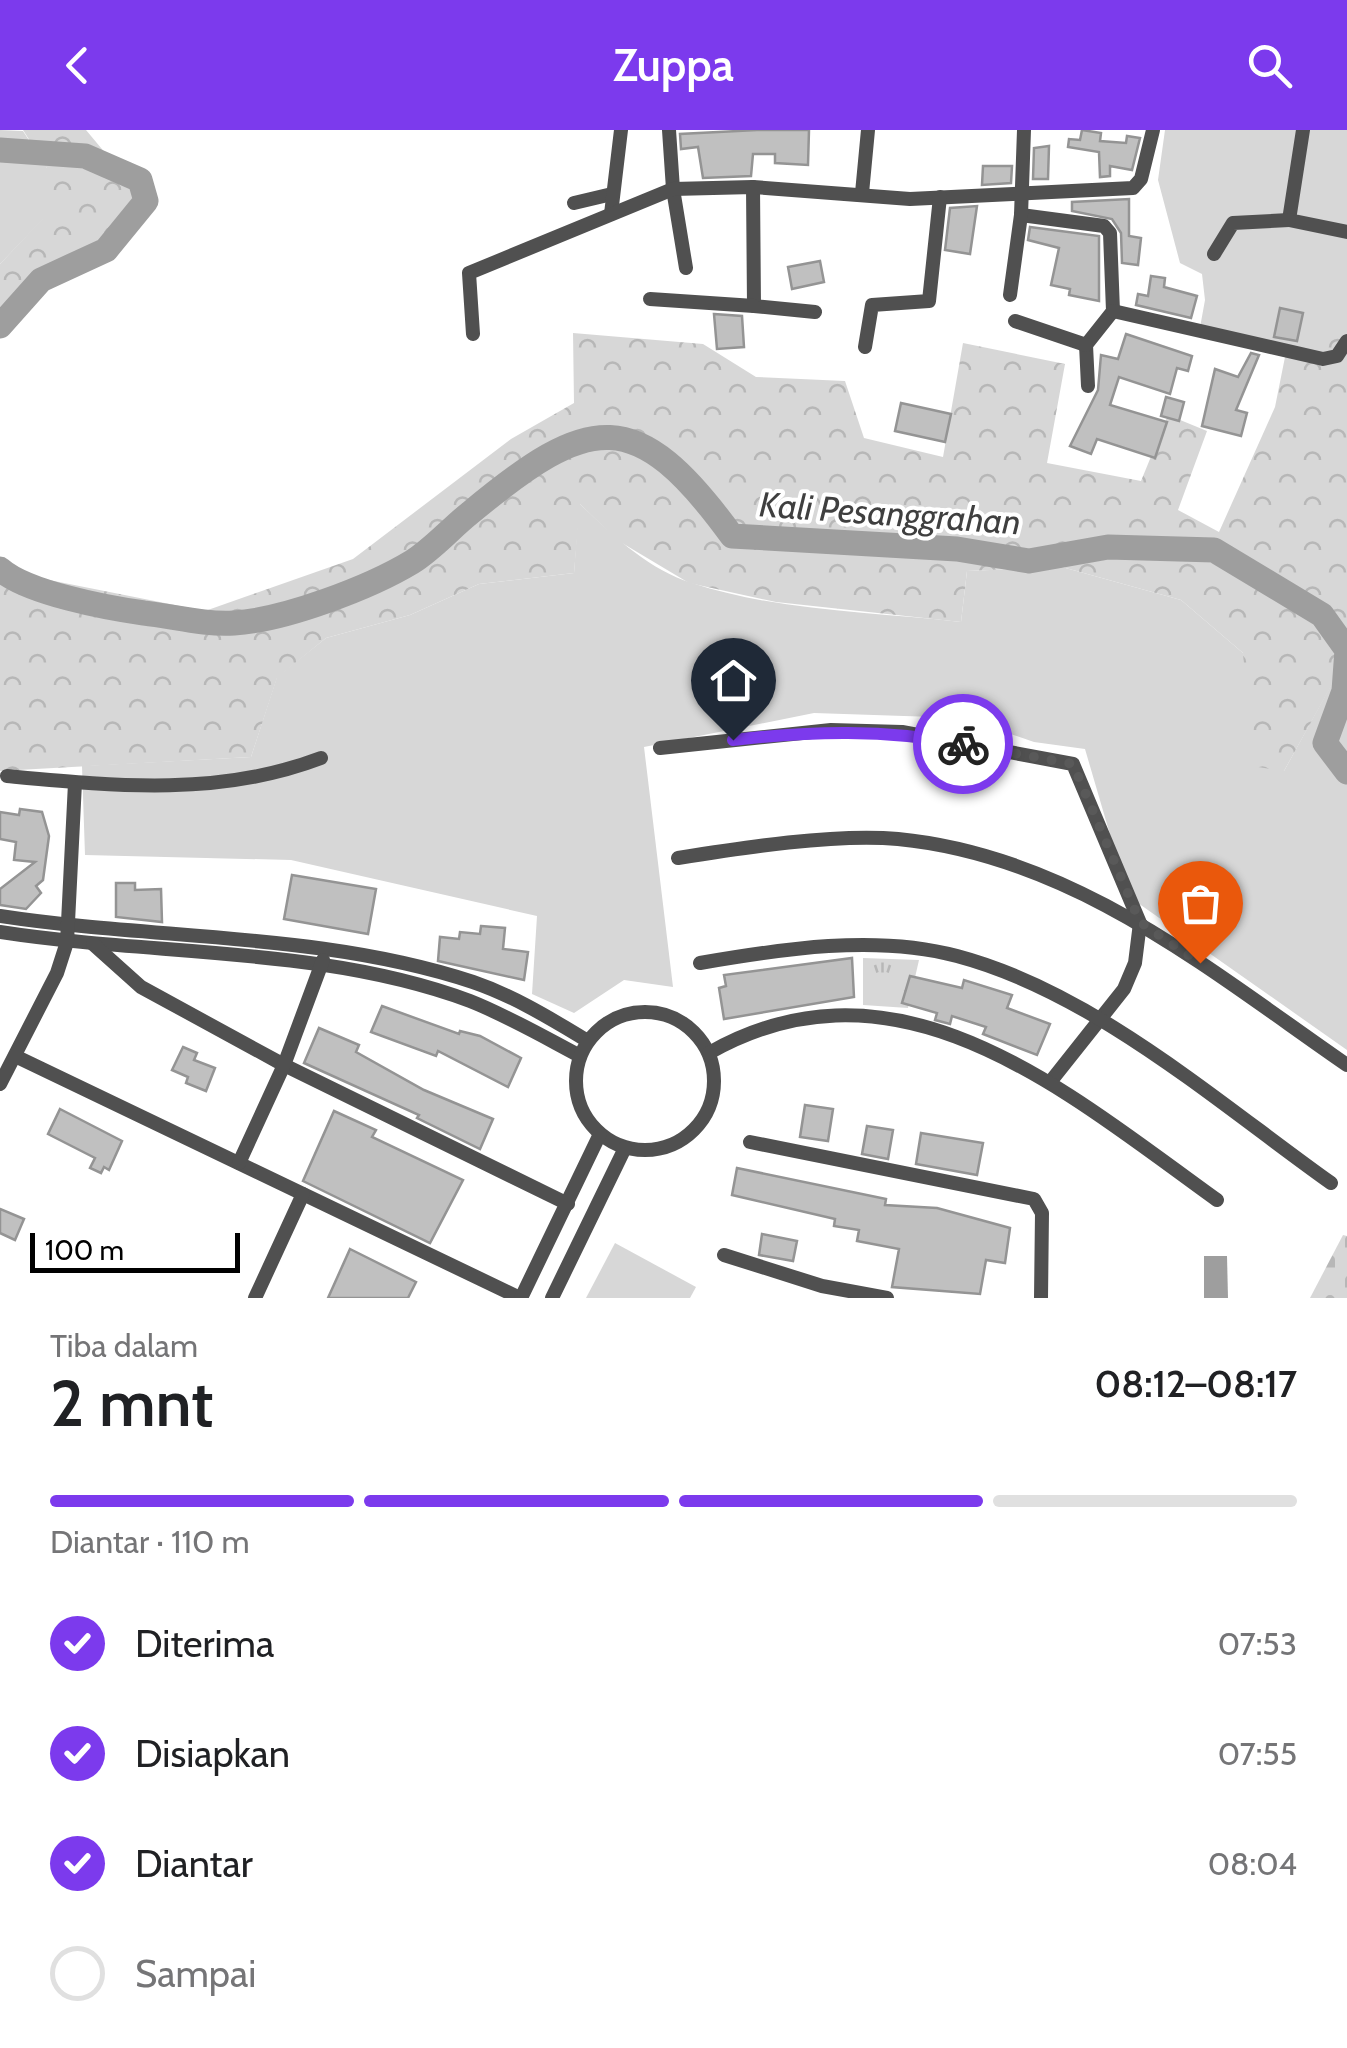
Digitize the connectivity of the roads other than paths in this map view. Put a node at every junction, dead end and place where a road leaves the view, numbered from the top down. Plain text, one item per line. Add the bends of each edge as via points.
1 (620, 130) edge
2 (669, 130) edge
3 (868, 130) edge
4 (1024, 130) edge
5 (1153, 130) edge
6 (1303, 130) edge
7 (753, 186) junction
8 (673, 189) junction
9 (862, 193) junction
10 (612, 194) junction
11 (940, 196) junction
12 (1022, 196) junction
13 (574, 203) dead end
14 (610, 214) junction
15 (1022, 215) junction
16 (1289, 220) junction
17 (1347, 232) edge
18 (1214, 254) dead end
19 (686, 268) dead end
20 (1010, 295) dead end
21 (650, 299) dead end
22 (754, 306) junction
23 (1112, 311) junction
24 (815, 312) dead end
25 (1015, 321) dead end
26 (472, 334) dead end
27 (1347, 342) edge
28 (1086, 344) junction
29 (866, 347) dead end
30 (1088, 386) dead end
31 (660, 748) dead end
32 (321, 758) dead end
33 (7, 776) dead end
34 (75, 783) junction
35 (678, 858) dead end
36 (0, 916) edge
37 (1140, 922) junction
38 (66, 926) junction
39 (0, 932) edge
40 (67, 942) junction
41 (93, 944) junction
42 (326, 950) junction
43 (700, 962) dead end
44 (321, 966) junction
45 (1098, 1018) junction
46 (588, 1041) junction
47 (708, 1053) junction
48 (16, 1056) junction
49 (580, 1056) junction
50 (284, 1065) junction
51 (1347, 1065) edge
52 (1051, 1081) junction
53 (0, 1084) edge
54 (600, 1134) junction
55 (750, 1142) dead end
56 (626, 1148) junction
57 (239, 1163) junction
58 (1330, 1183) dead end
59 (303, 1194) junction
60 (1217, 1200) dead end
61 (568, 1204) junction
62 (724, 1255) dead end
63 (255, 1298) edge
64 (521, 1298) edge
65 (552, 1298) edge
66 (887, 1298) edge
67 (1041, 1298) edge

1 - 10 street
2 - 8 street
3 - 9 street
4 - 12 street
5 - 12 street via 1136,186
6 - 16 street
7 - 8 street
7 - 9 street
7 - 22 street
8 - 14 street
8 - 19 street
9 - 11 street
10 - 13 street
10 - 14 street
11 - 12 street
11 - 29 street via 929,301 872,305
12 - 15 street
14 - 26 street via 469,272
15 - 20 street
15 - 23 street via 1108,229
16 - 17 street
16 - 18 street via 1233,223
21 - 22 street
22 - 24 street
23 - 27 street via 1323,359
23 - 28 street
25 - 28 street
28 - 30 street
31 - 37 street via 830,730 884,732 1073,764
32 - 34 street via 234,782
33 - 34 street
34 - 38 street
35 - 37 street via 749,846 895,838 978,852 1050,876
36 - 38 street
37 - 45 street via 1124,989
37 - 51 street
38 - 40 street
38 - 42 street
39 - 40 street
40 - 41 street
40 - 48 street
41 - 44 street
41 - 50 street via 140,986
42 - 44 street
42 - 46 street via 473,982
43 - 45 street via 778,950 954,955 1025,980
44 - 49 street via 468,1000
44 - 50 street
45 - 52 street
45 - 58 street
46 - 47 street via 614,1019 648,1011 686,1024
46 - 49 street
47 - 52 street via 744,1032 793,1019 888,1018 994,1049
47 - 56 street via 713,1094 693,1131 650,1151
48 - 53 street
48 - 57 street
49 - 54 street via 577,1098
50 - 57 street
50 - 61 street
52 - 60 street
54 - 56 street
54 - 61 street
55 - 67 street via 1034,1199 1042,1213
56 - 65 street
57 - 59 street
59 - 63 street
59 - 64 street
61 - 64 street
62 - 66 street

